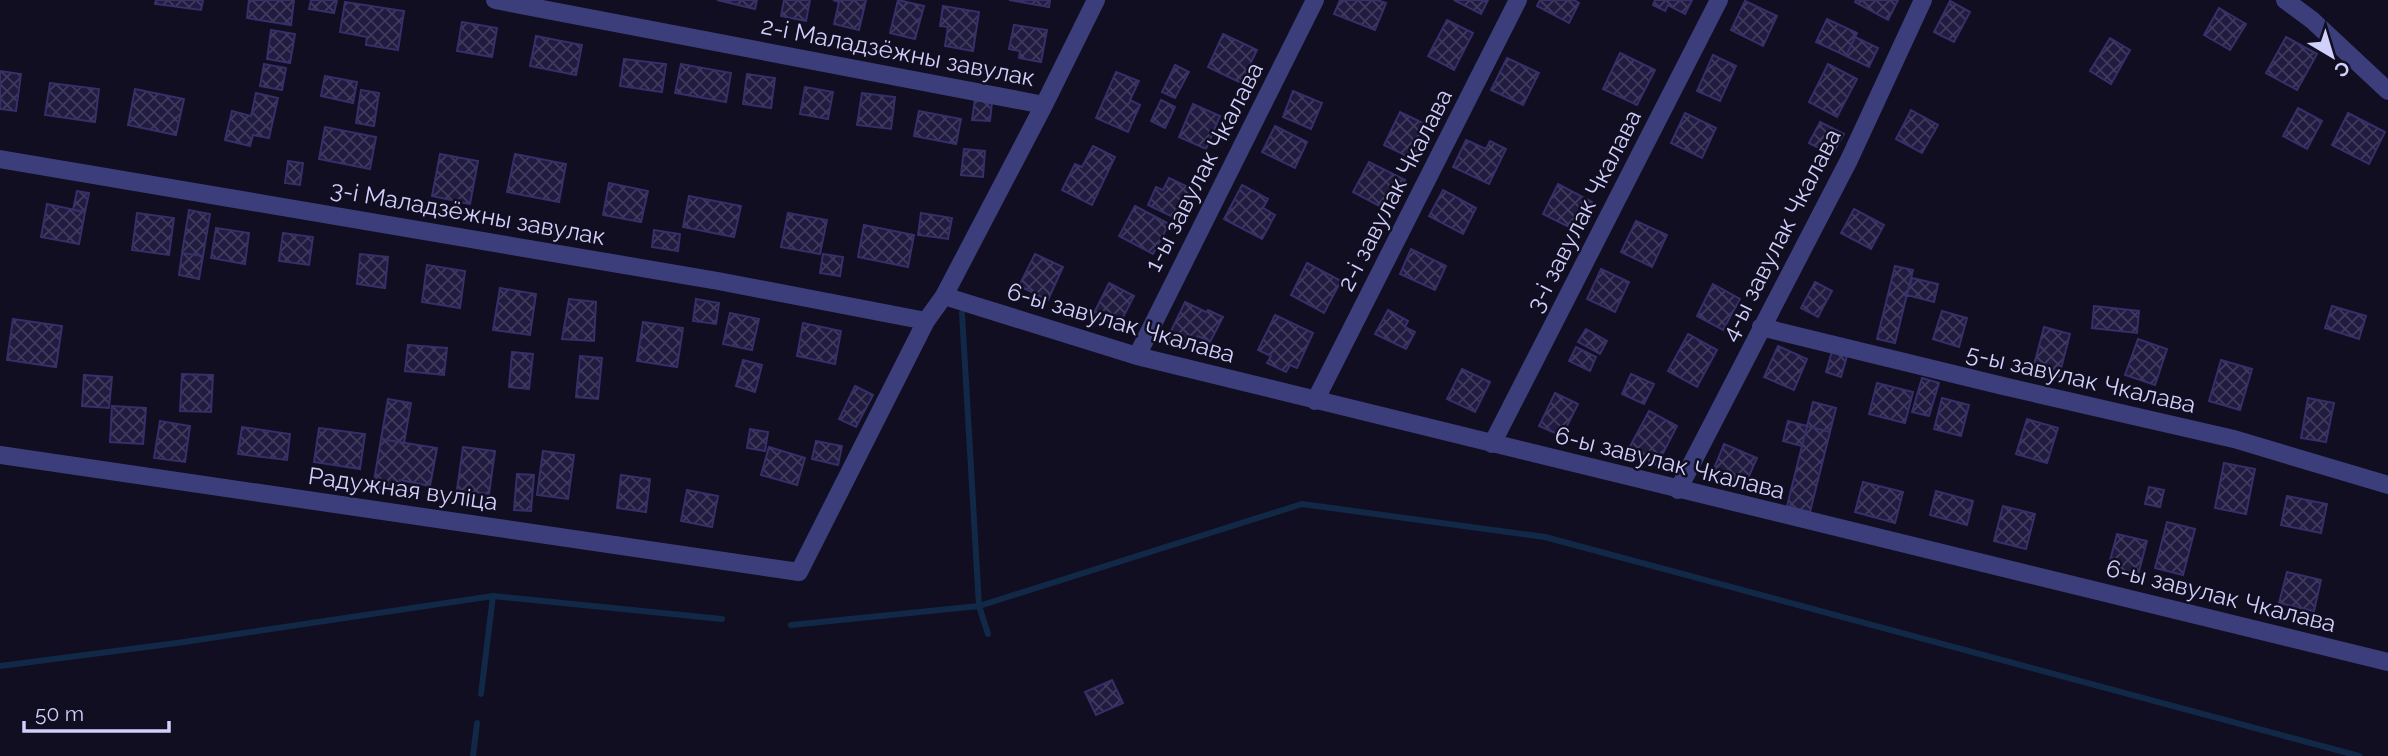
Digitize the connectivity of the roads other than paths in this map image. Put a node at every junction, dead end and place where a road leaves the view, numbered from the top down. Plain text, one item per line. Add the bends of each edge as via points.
1 (495, 0) edge
2 (1096, 0) edge
3 (1315, 0) edge
4 (1518, 0) edge
5 (1719, 0) edge
6 (1923, 0) edge
7 (2285, 0) edge
8 (2388, 91) edge
9 (1044, 105) junction
10 (0, 159) edge
11 (944, 296) junction
12 (926, 321) junction
13 (1761, 327) junction
14 (1137, 356) junction
15 (1315, 401) junction
16 (1492, 444) junction
17 (0, 455) edge
18 (2388, 485) edge
19 (1678, 490) junction
20 (2388, 662) edge

1 - 9 street, 2-і Маладзёжны завулак
2 - 9 street
3 - 14 street, 1-ы завулак Чкалава
4 - 15 street, 2-і завулак Чкалава
5 - 16 street, 3-і завулак Чкалава
6 - 13 street, 4-ы завулак Чкалава via 1849,160
7 - 8 street
9 - 11 street
10 - 12 street, 3-і Маладзёжны завулак via 718,281
11 - 12 street
11 - 14 street, 6-ы завулак Чкалава
12 - 17 street, Радужная вуліца via 799,572
13 - 18 street, 5-ы завулак Чкалава via 2234,439
13 - 19 street, 4-ы завулак Чкалава
14 - 15 street, 6-ы завулак Чкалава
15 - 16 street, 6-ы завулак Чкалава
16 - 19 street, 6-ы завулак Чкалава
19 - 20 street, 6-ы завулак Чкалава

